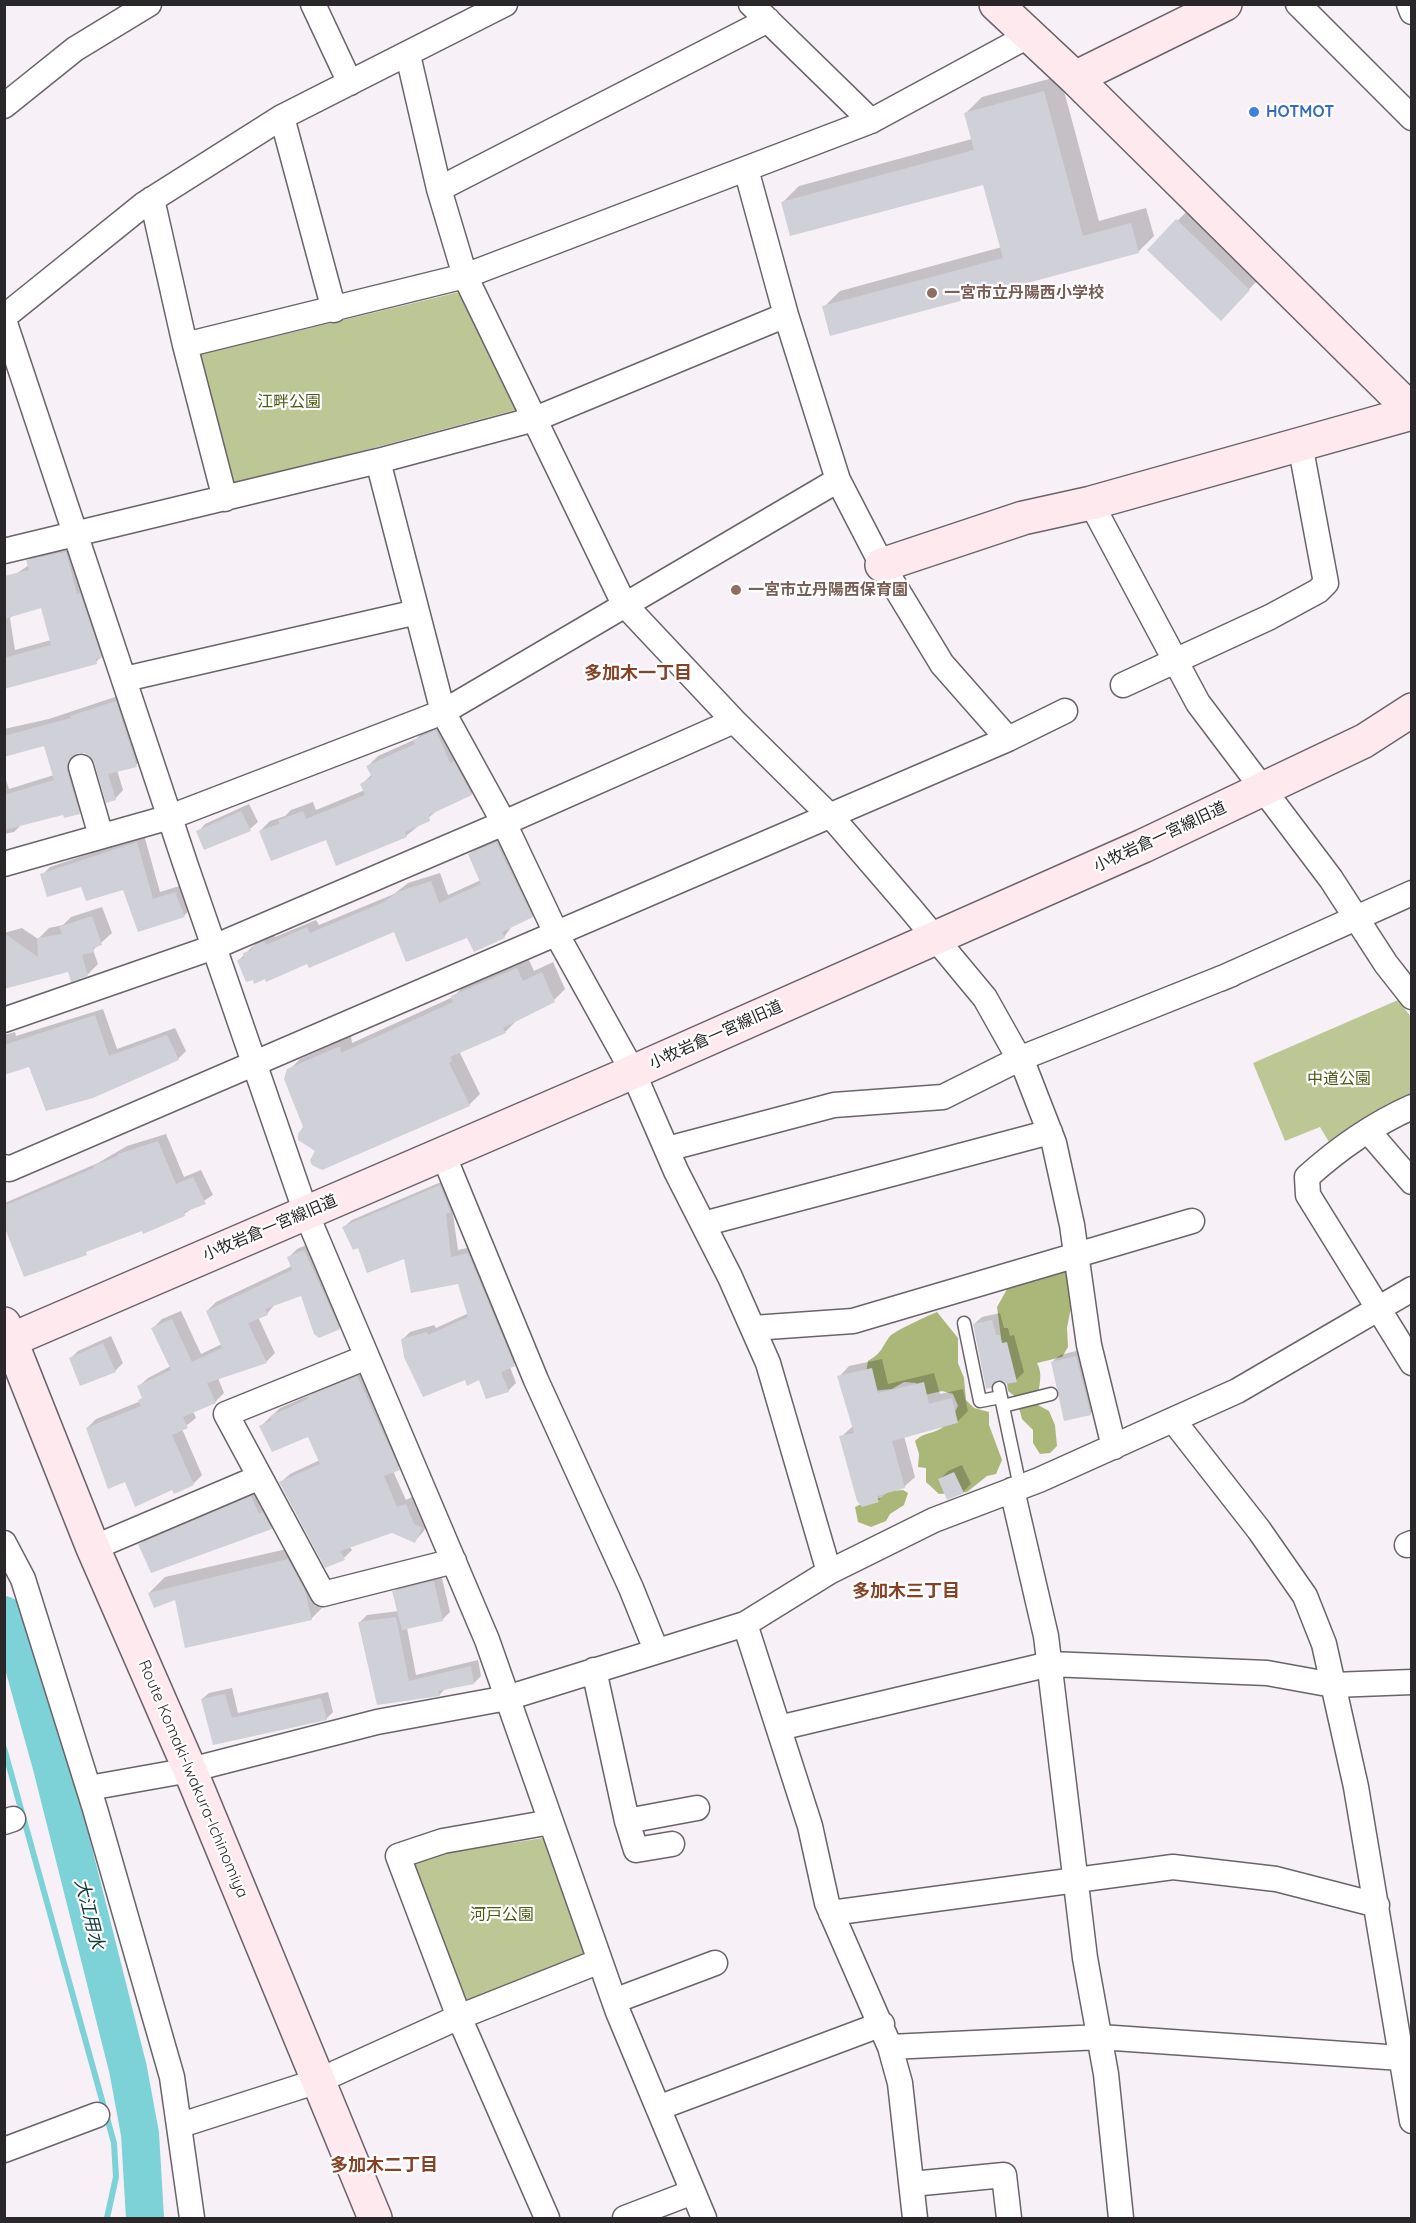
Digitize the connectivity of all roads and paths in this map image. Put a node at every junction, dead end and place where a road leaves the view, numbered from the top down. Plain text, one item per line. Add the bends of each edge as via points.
1 (148, 4) edge
2 (313, 4) edge
3 (505, 4) edge
4 (996, 4) edge
5 (1225, 4) edge
6 (1298, 4) edge
7 (1408, 4) edge
8 (760, 12) edge
9 (1412, 12) edge
10 (1028, 36) junction
11 (408, 55) junction
12 (1076, 78) junction
13 (350, 83) junction
14 (4, 106) edge
15 (282, 117) junction
16 (1412, 118) edge
17 (871, 121) junction
18 (746, 169) junction
19 (440, 189) junction
20 (153, 199) junction
21 (465, 276) junction
22 (334, 310) junction
23 (786, 315) junction
24 (4, 318) edge
25 (185, 345) junction
26 (1412, 412) edge
27 (535, 419) junction
28 (1300, 444) junction
29 (378, 461) junction
30 (838, 480) junction
31 (225, 499) junction
32 (1091, 503) junction
33 (77, 534) junction
34 (4, 551) edge
35 (882, 565) junction
36 (624, 603) junction
37 (417, 612) junction
38 (1176, 661) junction
39 (125, 679) junction
40 (1124, 685) dead end
41 (1412, 710) edge
42 (1065, 711) dead end
43 (443, 712) junction
44 (734, 720) junction
45 (1008, 739) junction
46 (81, 767) dead end
47 (1261, 789) junction
48 (829, 815) junction
49 (170, 817) junction
50 (504, 823) junction
51 (101, 836) junction
52 (4, 864) edge
53 (1412, 892) edge
54 (1357, 919) junction
55 (556, 935) junction
56 (936, 938) junction
57 (214, 947) junction
58 (1412, 997) edge
59 (4, 1020) edge
60 (1019, 1059) junction
61 (255, 1065) junction
62 (633, 1072) junction
63 (1412, 1107) edge
64 (1368, 1131) junction
65 (1050, 1132) junction
66 (667, 1149) junction
67 (443, 1154) junction
68 (4, 1167) edge
69 (1412, 1182) edge
70 (306, 1213) junction
71 (1192, 1221) dead end
72 (703, 1224) junction
73 (1077, 1254) junction
74 (1412, 1288) edge
75 (1378, 1309) junction
76 (964, 1323) dead end
77 (753, 1328) junction
78 (8, 1332) edge
79 (367, 1357) junction
80 (1412, 1363) edge
81 (1051, 1394) dead end
82 (1001, 1397) junction
83 (1173, 1420) junction
84 (1114, 1447) junction
85 (260, 1477) junction
86 (1016, 1489) junction
87 (4, 1543) edge
88 (93, 1548) junction
89 (454, 1561) junction
90 (829, 1572) junction
91 (745, 1624) junction
92 (656, 1650) junction
93 (1050, 1664) junction
94 (594, 1670) junction
95 (1412, 1682) edge
96 (1333, 1685) junction
97 (507, 1698) junction
98 (779, 1728) junction
99 (190, 1770) junction
100 (89, 1788) junction
101 (697, 1808) dead end
102 (627, 1821) junction
103 (551, 1822) junction
104 (672, 1844) dead end
105 (1075, 1878) junction
106 (1377, 1905) junction
107 (831, 1912) junction
108 (600, 1961) junction
109 (716, 1964) dead end
110 (614, 2001) junction
111 (459, 2017) junction
112 (882, 2024) junction
113 (1100, 2037) junction
114 (890, 2047) junction
115 (1406, 2057) edge
116 (318, 2081) junction
117 (658, 2108) junction
118 (97, 2115) dead end
119 (1412, 2121) edge
120 (181, 2125) junction
121 (4, 2150) edge
122 (912, 2184) junction
123 (693, 2192) junction
124 (192, 2218) edge
125 (375, 2218) edge
126 (547, 2218) edge
127 (625, 2218) edge
128 (704, 2218) edge
129 (915, 2218) edge
130 (1009, 2218) edge
131 (1121, 2218) edge

1 - 14 street via 75,50
2 - 13 street
3 - 11 street
4 - 10 street
5 - 12 street
6 - 16 street
7 - 9 street
8 - 17 street
8 - 19 street
10 - 12 street
10 - 17 street
11 - 13 street
11 - 19 street
12 - 26 street
13 - 15 street
15 - 20 street
15 - 22 street
17 - 18 street
18 - 21 street
18 - 23 street
19 - 21 street
20 - 24 street
20 - 25 street
21 - 22 street
21 - 27 street
22 - 25 street
23 - 27 street
23 - 30 street
24 - 33 street
25 - 31 street
26 - 28 street
27 - 29 street
27 - 36 street
28 - 32 street
28 - 38 street via 1326,583 1270,617
29 - 31 street
29 - 37 street
30 - 35 street
30 - 36 street
31 - 33 street
32 - 35 street via 1002,524
32 - 38 street
33 - 34 street
33 - 39 street
35 - 45 street via 942,664
36 - 43 street
36 - 44 street
37 - 39 street
37 - 43 street
38 - 40 street
38 - 47 street via 1198,703
39 - 49 street
41 - 47 street, 小牧岩倉一宮線旧道 via 1364,741
42 - 45 street
43 - 49 street
43 - 50 street
44 - 48 street
44 - 50 street
45 - 48 street
46 - 51 street
47 - 54 street
47 - 56 street, 小牧岩倉一宮線旧道
48 - 55 street
48 - 56 street
49 - 51 street
49 - 57 street
50 - 55 street
50 - 57 street
51 - 52 street
53 - 54 street
54 - 58 street
54 - 60 street via 1220,979
55 - 61 street
55 - 62 street
56 - 60 street via 986,998
56 - 62 street, 小牧岩倉一宮線旧道
57 - 59 street
57 - 61 street
60 - 65 street
60 - 66 street via 943,1097 834,1105
61 - 68 street via 9,1169
61 - 70 street
62 - 66 street
62 - 67 street, 小牧岩倉一宮線旧道
63 - 64 street
64 - 69 street
64 - 75 street via 1307,1177 1308,1195
65 - 72 street
65 - 73 street
66 - 72 street
67 - 70 street, 小牧岩倉一宮線旧道
67 - 92 street via 536,1380
70 - 78 street, 小牧岩倉一宮線旧道
70 - 79 street
71 - 73 street
72 - 77 street
73 - 77 street via 853,1321
73 - 84 street via 1089,1345
74 - 75 street
75 - 80 street
75 - 83 street via 1237,1391
76 - 82 lane via 980,1401
77 - 90 street via 768,1363
78 - 88 street, Route Komaki-Iwakura-Ichinomiya
79 - 85 street via 226,1414
79 - 89 street
81 - 82 lane
82 - 86 lane
83 - 84 street
83 - 96 street via 1305,1596 1324,1644
84 - 86 street
85 - 88 street
85 - 89 street via 324,1594
86 - 90 street via 934,1520
86 - 93 street
87 - 100 street via 23,1579
88 - 99 street, Route Komaki-Iwakura-Ichinomiya
89 - 97 street
90 - 91 street
91 - 92 street
91 - 98 street
92 - 94 street
93 - 96 street via 1267,1673
93 - 98 street
93 - 105 street
94 - 97 street
94 - 102 street
95 - 96 street
96 - 106 street
97 - 99 street via 377,1722
97 - 103 street
98 - 107 street via 810,1826
99 - 100 street
99 - 116 street, Route Komaki-Iwakura-Ichinomiya
100 - 120 street via 172,2077
101 - 102 street
102 - 104 street via 636,1850
103 - 108 street
103 - 111 street via 443,1841 398,1856
105 - 106 street via 1173,1867 1276,1879
105 - 107 street
105 - 113 street via 1084,1958
106 - 115 street
107 - 112 street
108 - 110 street
108 - 111 street
109 - 110 street
110 - 117 street
111 - 116 street
111 - 126 street
112 - 114 street
112 - 117 street
113 - 114 street
113 - 115 street
113 - 131 street
114 - 122 street via 900,2083
115 - 119 street
116 - 120 street
116 - 125 street, Route Komaki-Iwakura-Ichinomiya
117 - 123 street
118 - 121 street
120 - 124 street
122 - 129 street
122 - 130 street via 1004,2175
123 - 127 street
123 - 128 street

